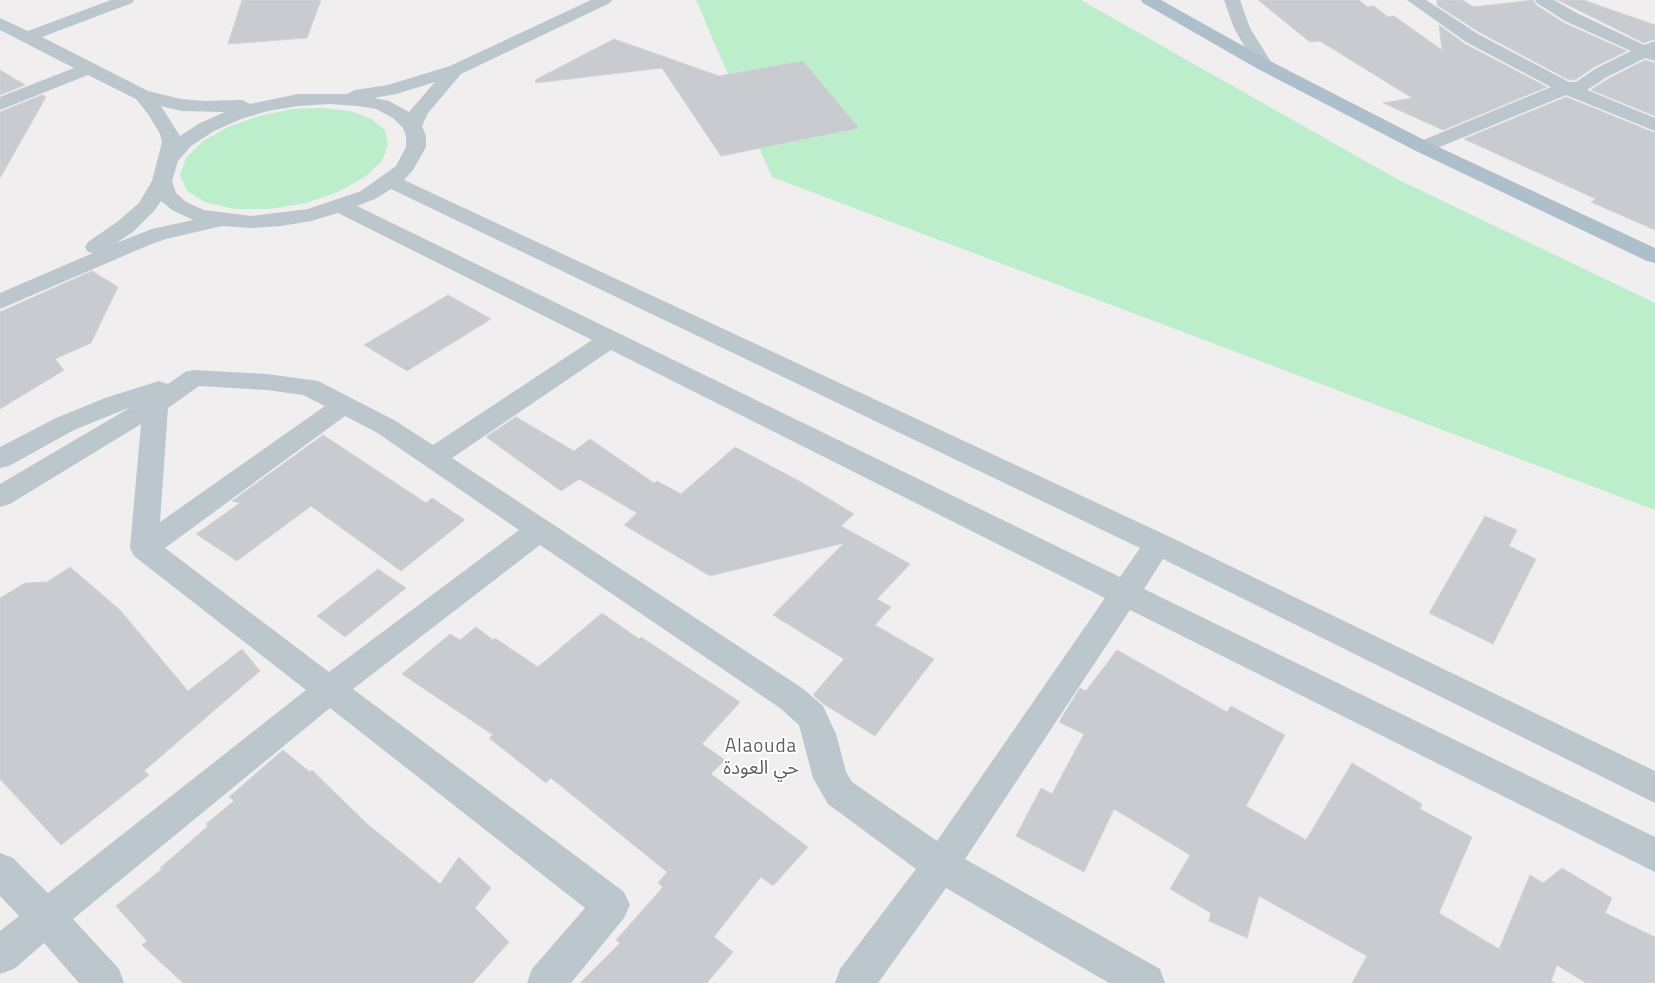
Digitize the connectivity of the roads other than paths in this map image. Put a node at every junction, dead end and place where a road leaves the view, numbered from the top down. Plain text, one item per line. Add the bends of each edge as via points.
1 (126, 0) edge
2 (601, 0) edge
3 (1149, 0) edge
4 (1232, 0) edge
5 (1415, 0) edge
6 (1543, 0) edge
7 (0, 24) edge
8 (22, 34) junction
9 (0, 38) edge
10 (1651, 51) edge
11 (1264, 65) junction
12 (90, 68) junction
13 (456, 70) junction
14 (1566, 88) junction
15 (142, 95) junction
16 (330, 98) junction
17 (0, 104) edge
18 (265, 106) junction
19 (1655, 125) edge
20 (412, 126) junction
21 (1423, 147) junction
22 (169, 159) junction
23 (162, 181) junction
24 (390, 181) junction
25 (340, 206) junction
26 (223, 220) junction
27 (1655, 256) edge
28 (28, 288) junction
29 (0, 302) edge
30 (610, 339) junction
31 (194, 378) junction
32 (156, 404) junction
33 (345, 404) junction
34 (433, 458) junction
35 (0, 459) edge
36 (0, 497) edge
37 (539, 530) junction
38 (1158, 544) junction
39 (144, 548) junction
40 (1125, 594) junction
41 (329, 690) junction
42 (1655, 788) edge
43 (1655, 855) edge
44 (941, 865) junction
45 (0, 870) edge
46 (46, 917) junction
47 (0, 956) edge
48 (105, 983) edge
49 (546, 983) edge
50 (854, 983) edge
51 (1146, 983) edge

1 - 8 street
2 - 13 street
3 - 11 main road
4 - 11 street via 1242,28
5 - 14 street via 1472,38
6 - 10 street via 1571,17
7 - 8 street
8 - 9 street
8 - 12 street
10 - 14 street via 1601,73 1580,87
11 - 21 main road
12 - 15 street
12 - 17 street
13 - 16 street via 390,90
13 - 20 street via 419,110
14 - 19 street
14 - 21 street
15 - 18 street via 161,102 204,107
15 - 22 street via 170,134
16 - 18 street
16 - 20 street via 382,105 400,114
18 - 22 street via 207,127 184,142
20 - 24 street via 416,147 407,164
21 - 27 main road
22 - 23 street
23 - 26 street via 167,194 179,206 198,215
23 - 28 street via 148,206 125,227
24 - 25 street via 368,195
24 - 38 street
25 - 26 street via 281,220
25 - 30 street
26 - 28 street via 141,240
28 - 29 street
30 - 34 street
30 - 40 street
31 - 32 street
31 - 33 street via 309,387
31 - 35 street via 65,424
32 - 36 street
32 - 39 street
33 - 34 street
33 - 39 street
34 - 37 street
37 - 41 street
37 - 44 street via 791,698 811,716 830,778 840,793
38 - 40 street
38 - 42 street
39 - 41 street
40 - 43 street
40 - 44 street
41 - 46 street
41 - 49 street via 611,905
44 - 50 street
44 - 51 street
45 - 46 street
46 - 47 street
46 - 48 street

